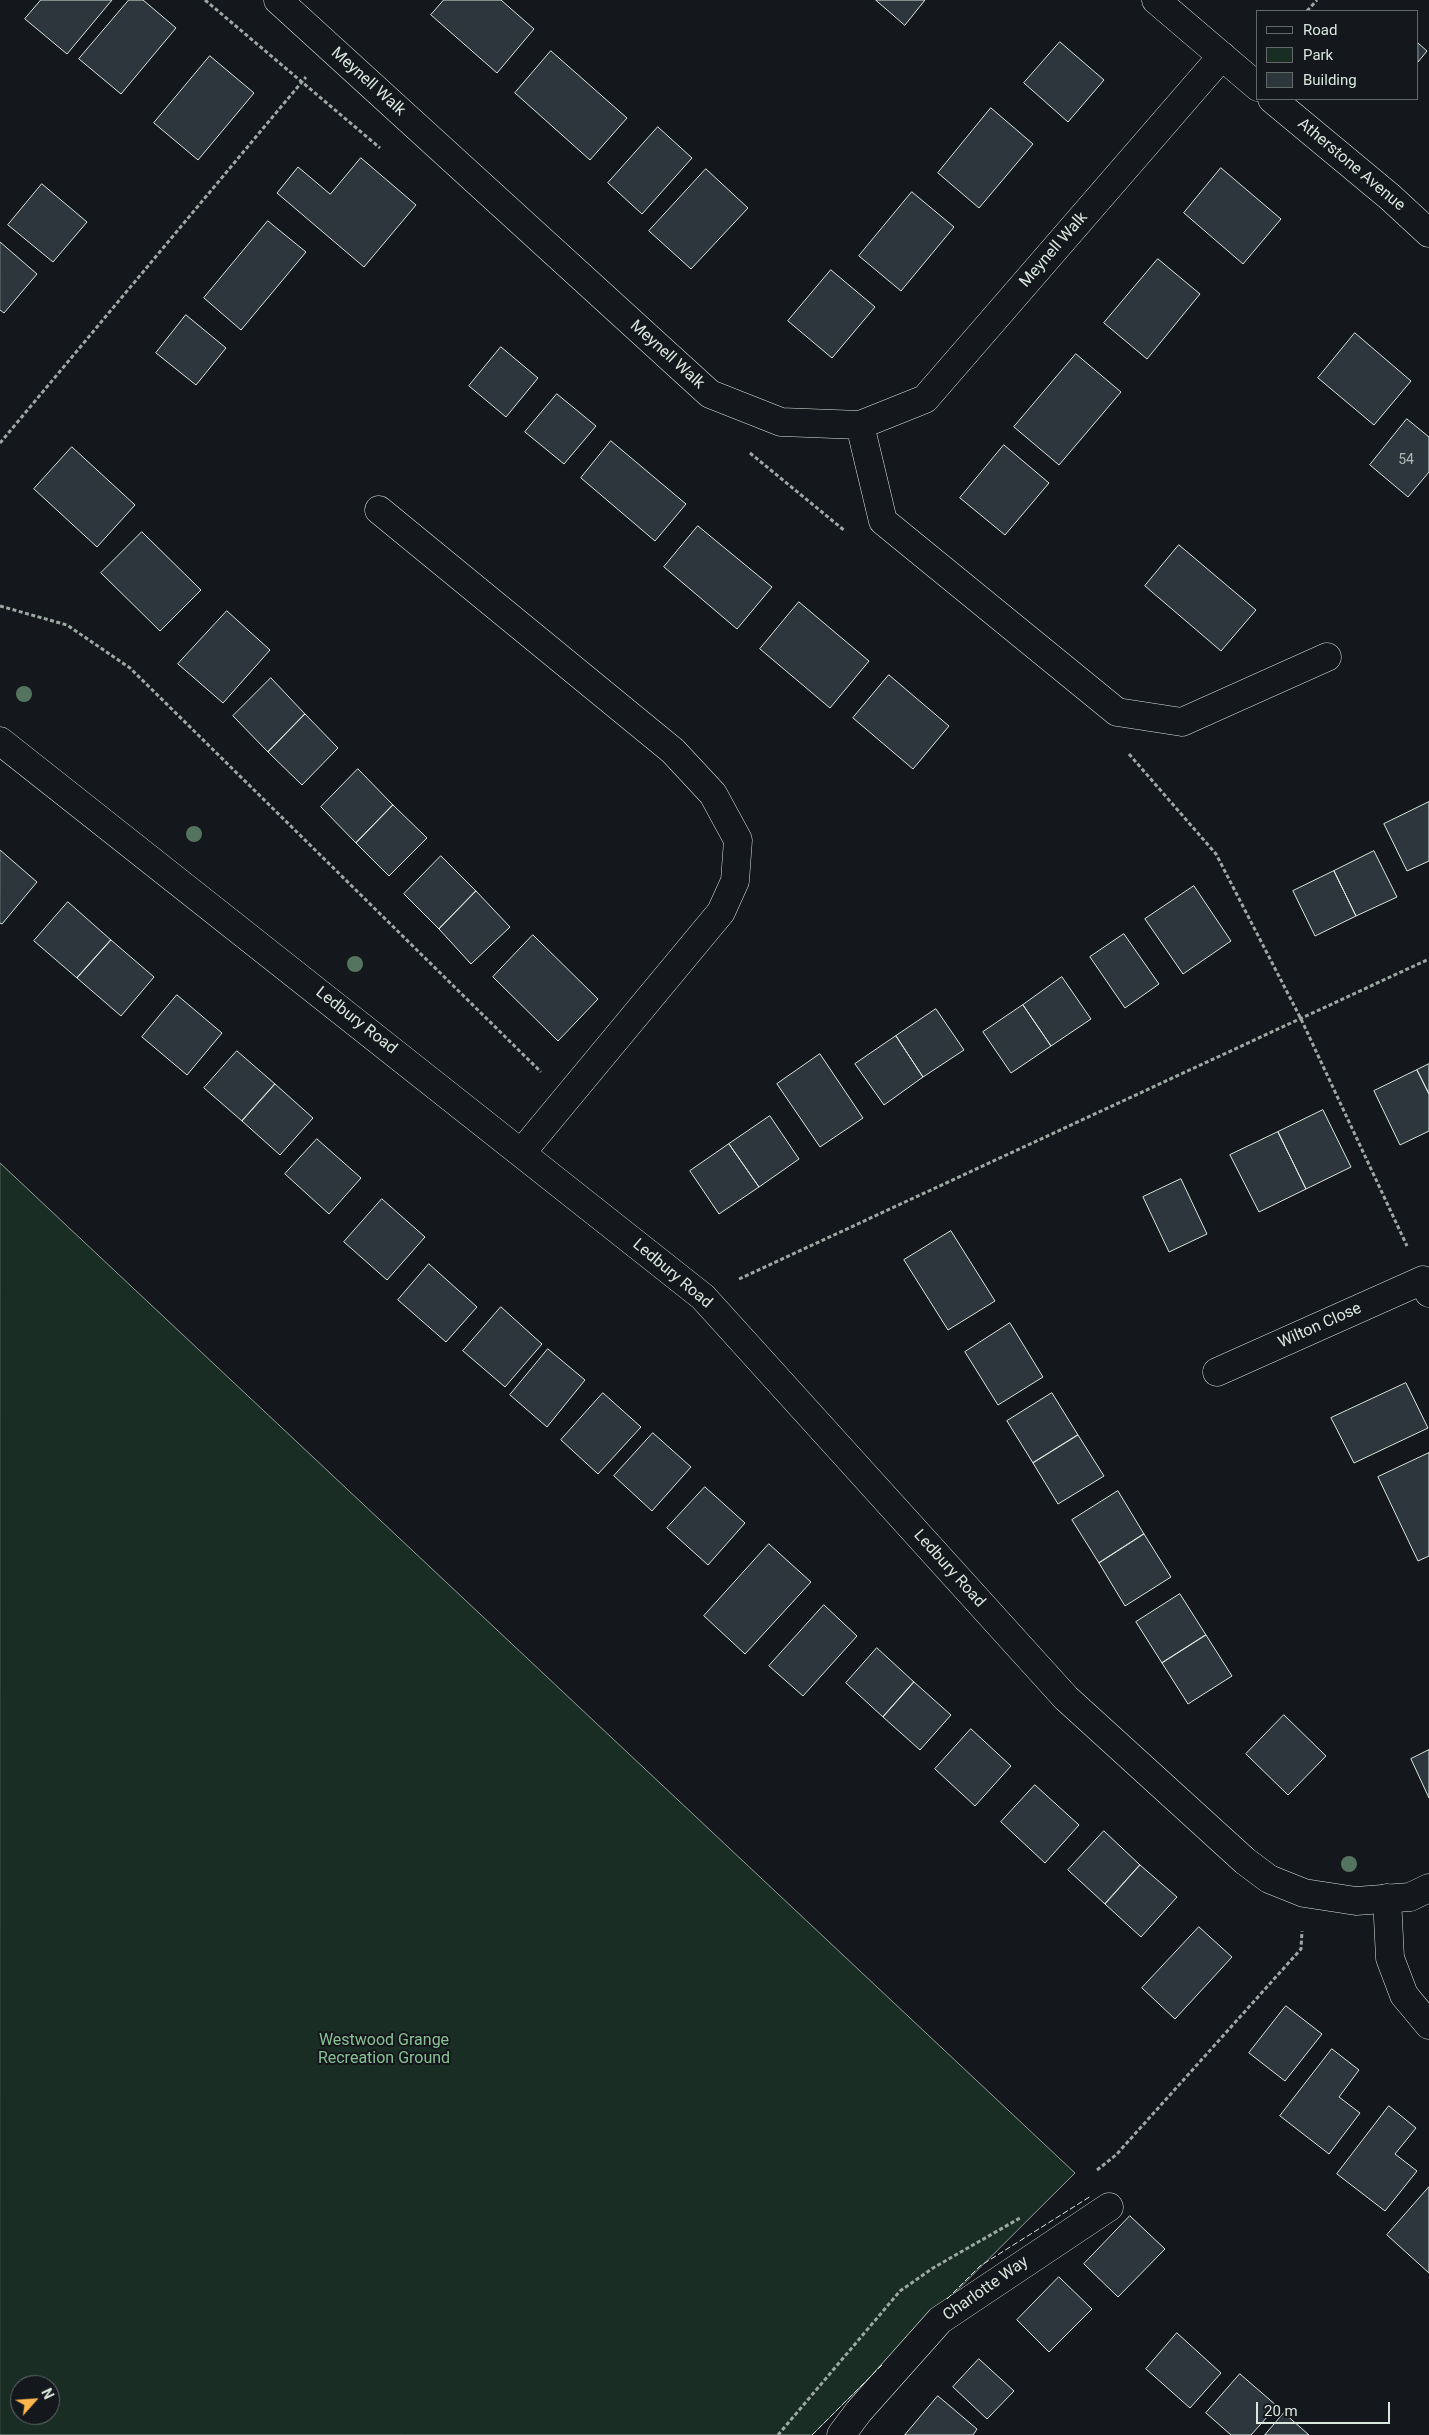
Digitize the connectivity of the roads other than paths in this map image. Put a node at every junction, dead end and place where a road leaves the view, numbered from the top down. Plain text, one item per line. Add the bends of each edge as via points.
1 (278, 0) edge
2 (1156, 0) edge
3 (1222, 56) junction
4 (1256, 85) edge
5 (1273, 100) edge
6 (1429, 233) edge
7 (860, 425) junction
8 (379, 510) dead end
9 (1327, 657) dead end
10 (0, 741) edge
11 (522, 1152) junction
12 (1427, 1284) edge
13 (1216, 1372) dead end
14 (1429, 1888) edge
15 (1387, 1898) junction
16 (1429, 2025) edge
17 (1109, 2207) dead end
18 (841, 2435) edge

1 - 7 street, Meynell Walk via 710,394 781,422
2 - 3 street
3 - 4 street
3 - 7 street, Meynell Walk via 925,399
5 - 6 street, Atherstone Avenue
7 - 9 street via 883,521 1117,712 1182,722
8 - 11 street via 673,751 713,794 738,840 735,881 722,912
10 - 11 street, Ledbury Road
11 - 15 street, Ledbury Road via 702,1296 1066,1698 1245,1861 1270,1879 1304,1893 1356,1900
12 - 13 street, Wilton Close
14 - 15 street, Ledbury Road via 1410,1897
15 - 16 street via 1390,1958 1404,1995
17 - 18 street, Charlotte Way via 940,2320

